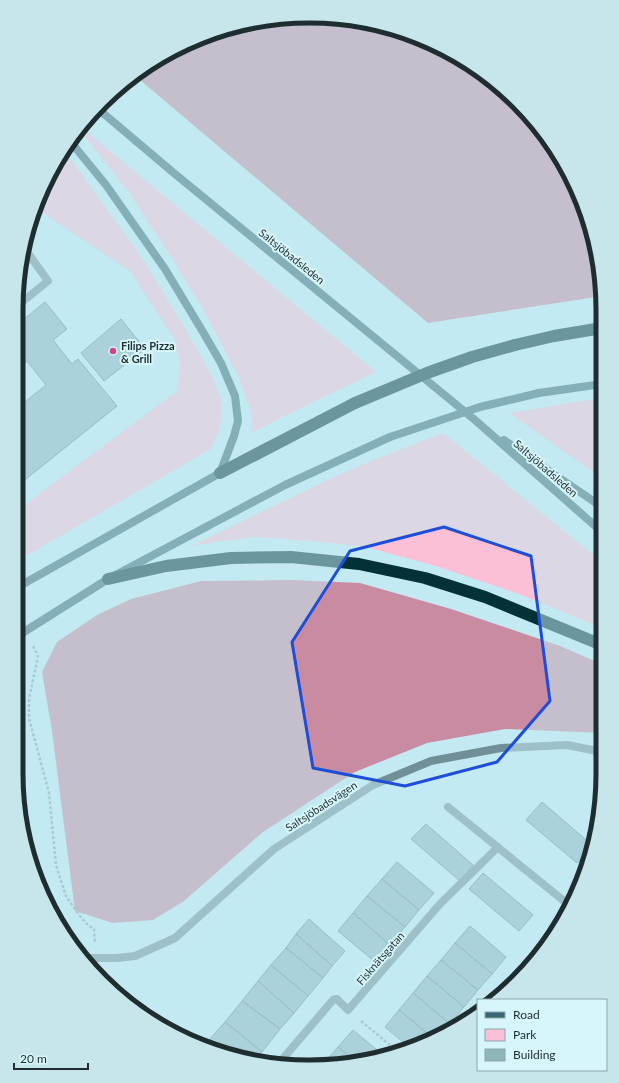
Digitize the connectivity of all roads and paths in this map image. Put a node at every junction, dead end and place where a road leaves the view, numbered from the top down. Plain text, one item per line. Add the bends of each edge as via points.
1 (102, 112) edge
2 (74, 145) edge
3 (29, 254) edge
4 (23, 301) edge
5 (596, 329) edge
6 (596, 385) edge
7 (475, 420) junction
8 (220, 473) junction
9 (596, 503) edge
10 (596, 527) edge
11 (108, 579) junction
12 (23, 584) edge
13 (26, 631) junction
14 (23, 633) edge
15 (596, 643) edge
16 (596, 751) edge
17 (448, 807) dead end
18 (498, 847) junction
19 (565, 902) edge
20 (91, 958) edge
21 (97, 958) junction
22 (348, 1010) junction
23 (394, 1047) edge
24 (283, 1059) edge

1 - 7 main road, Saltsjöbadsleden
2 - 8 main road via 106,185 165,269 221,363 235,396 238,421
3 - 4 street via 48,281
5 - 8 highway, bridge via 515,345 427,373 355,403
6 - 11 main road, bridge via 540,393 480,408 390,437 285,485
7 - 9 main road, Saltsjöbadsleden
7 - 10 main road, Saltsjöbadsleden
8 - 12 main road
11 - 13 main road
11 - 15 highway via 166,566 231,558 291,557 359,564 425,578 485,597
13 - 14 main road
13 - 21 path via 38,656 29,699 29,718 49,793 56,865 66,896 79,915 94,929
16 - 21 street, Saltsjöbadsvägen via 567,745 501,748 431,761 373,785 274,849 174,938 135,956
17 - 18 street
18 - 19 street
18 - 22 street, Fisknätsgatan via 440,904
20 - 21 street, Saltsjöbadsvägen
22 - 23 path
22 - 24 street via 337,999 333,1000

